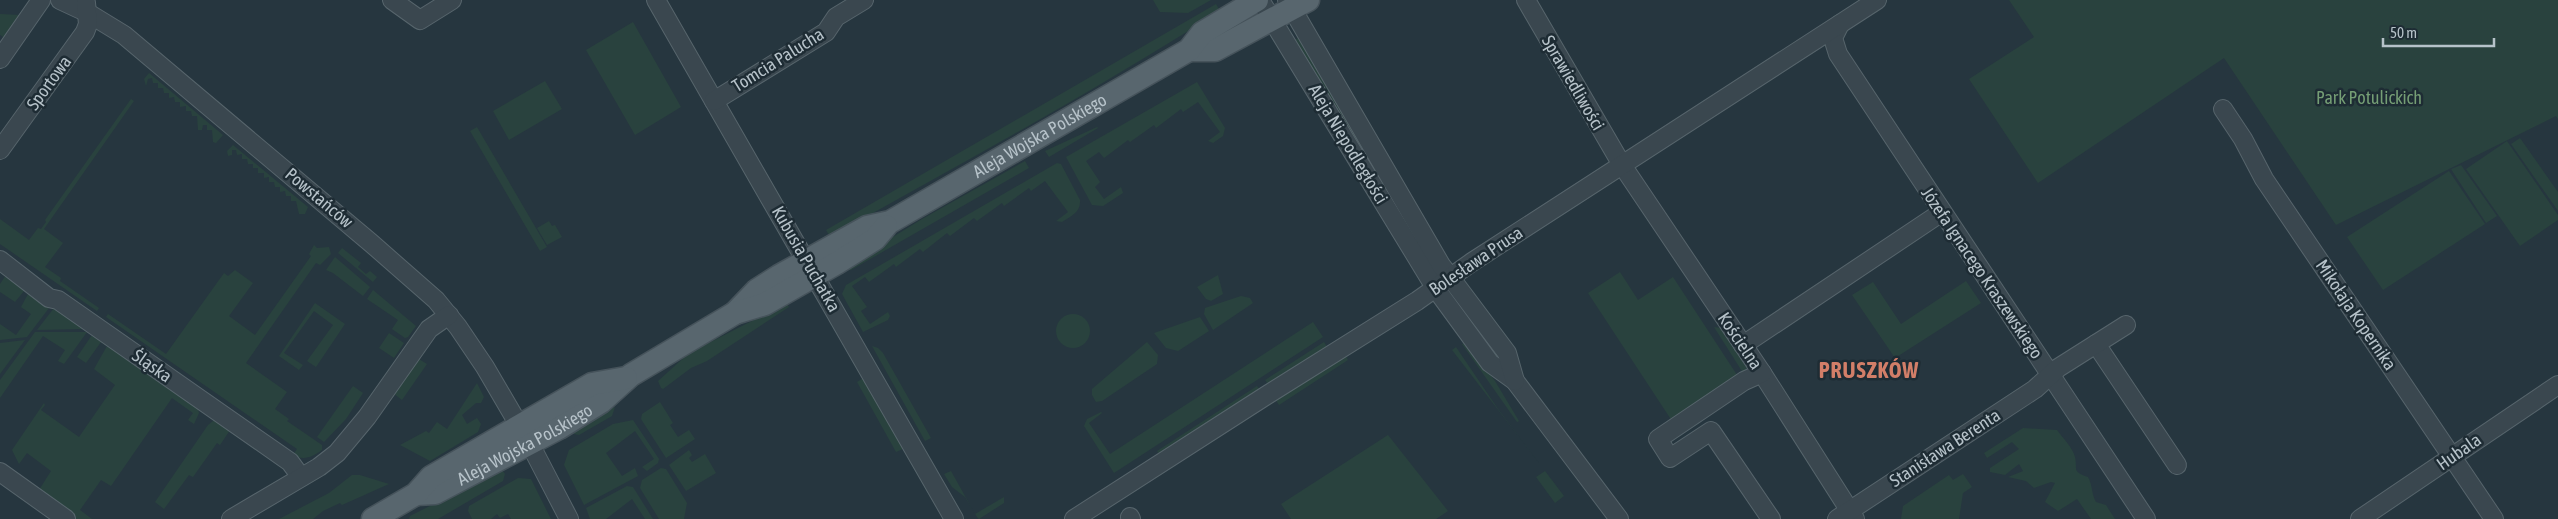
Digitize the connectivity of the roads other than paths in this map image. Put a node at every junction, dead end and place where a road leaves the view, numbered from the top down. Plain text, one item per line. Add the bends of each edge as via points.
1 (41, 0) edge
2 (60, 0) edge
3 (392, 0) edge
4 (452, 0) edge
5 (656, 0) edge
6 (864, 0) edge
7 (1259, 0) edge
8 (1526, 0) edge
9 (1877, 0) edge
10 (1296, 3) edge
11 (87, 6) edge
12 (1272, 19) junction
13 (1840, 24) junction
14 (1189, 50) junction
15 (0, 59) edge
16 (714, 101) junction
17 (2223, 109) dead end
18 (0, 150) edge
19 (1622, 165) junction
20 (1942, 212) junction
21 (0, 260) edge
22 (811, 268) junction
23 (1450, 278) junction
24 (1436, 289) junction
25 (449, 315) junction
26 (2126, 325) dead end
27 (2096, 344) junction
28 (1743, 345) junction
29 (1762, 372) junction
30 (2051, 376) junction
31 (1515, 381) junction
32 (2558, 385) edge
33 (524, 435) junction
34 (2453, 457) junction
35 (2177, 465) dead end
36 (0, 472) edge
37 (302, 478) junction
38 (1848, 516) edge
39 (66, 519) edge
40 (231, 519) edge
41 (373, 519) edge
42 (569, 519) edge
43 (954, 519) edge
44 (1074, 519) edge
45 (1620, 519) edge
46 (1772, 519) edge
47 (2146, 519) edge
48 (2360, 519) edge
49 (2494, 519) edge

1 - 15 street
2 - 11 street, Powstańców
3 - 4 street via 420,20
5 - 16 street, Kubusia Puchatka
6 - 16 street, Tomcia Palucha via 836,17 826,32
7 - 12 street, Aleja Niepodległości
7 - 14 main road, Aleja Wojska Polskiego via 1202,33
8 - 19 street, Sprawiedliwości
9 - 13 street, Bolesława Prusa
10 - 12 main road, Aleja Wojska Polskiego
10 - 23 street, Aleja Niepodległości
11 - 18 street, Sportowa via 85,32
11 - 25 street, Powstańców via 152,57 424,288
12 - 14 main road, Aleja Wojska Polskiego via 1215,50
12 - 24 street, Aleja Niepodległości
13 - 19 street, Bolesława Prusa
13 - 20 street, Józefa Ignacego Kraszewskiego via 1833,38 1835,50
14 - 22 main road, Aleja Wojska Polskiego via 890,222 867,226
16 - 22 street, Kubusia Puchatka
17 - 34 street, Mikołaja Kopernika via 2264,179
19 - 23 street, Bolesława Prusa
19 - 28 street, Kościelna
20 - 28 street
20 - 30 street, Józefa Ignacego Kraszewskiego
21 - 37 street, Śląska via 41,293 58,300 290,462
22 - 33 main road, Aleja Wojska Polskiego via 757,290 735,313 626,378 601,402
22 - 43 street, Kubusia Puchatka
23 - 24 street, Bolesława Prusa
23 - 31 street, Aleja Niepodległości via 1507,353
24 - 31 street, Aleja Niepodległości via 1490,363
24 - 44 street, Bolesława Prusa
25 - 33 street, Powstańców
25 - 37 street via 429,329 344,445 327,462
26 - 27 street, Stanisława Berenta
27 - 30 street, Stanisława Berenta
27 - 35 street
28 - 29 street, Kościelna
29 - 38 street, Kościelna
29 - 46 street via 1658,440 1670,458 1711,431
30 - 38 street, Stanisława Berenta
30 - 47 street, Józefa Ignacego Kraszewskiego
31 - 45 street
32 - 34 street, Hubala
33 - 41 main road, Aleja Wojska Polskiego via 435,493 416,494
33 - 42 street, Powstańców
34 - 48 street, Hubala
34 - 49 street, Mikołaja Kopernika
36 - 39 street
37 - 40 street

